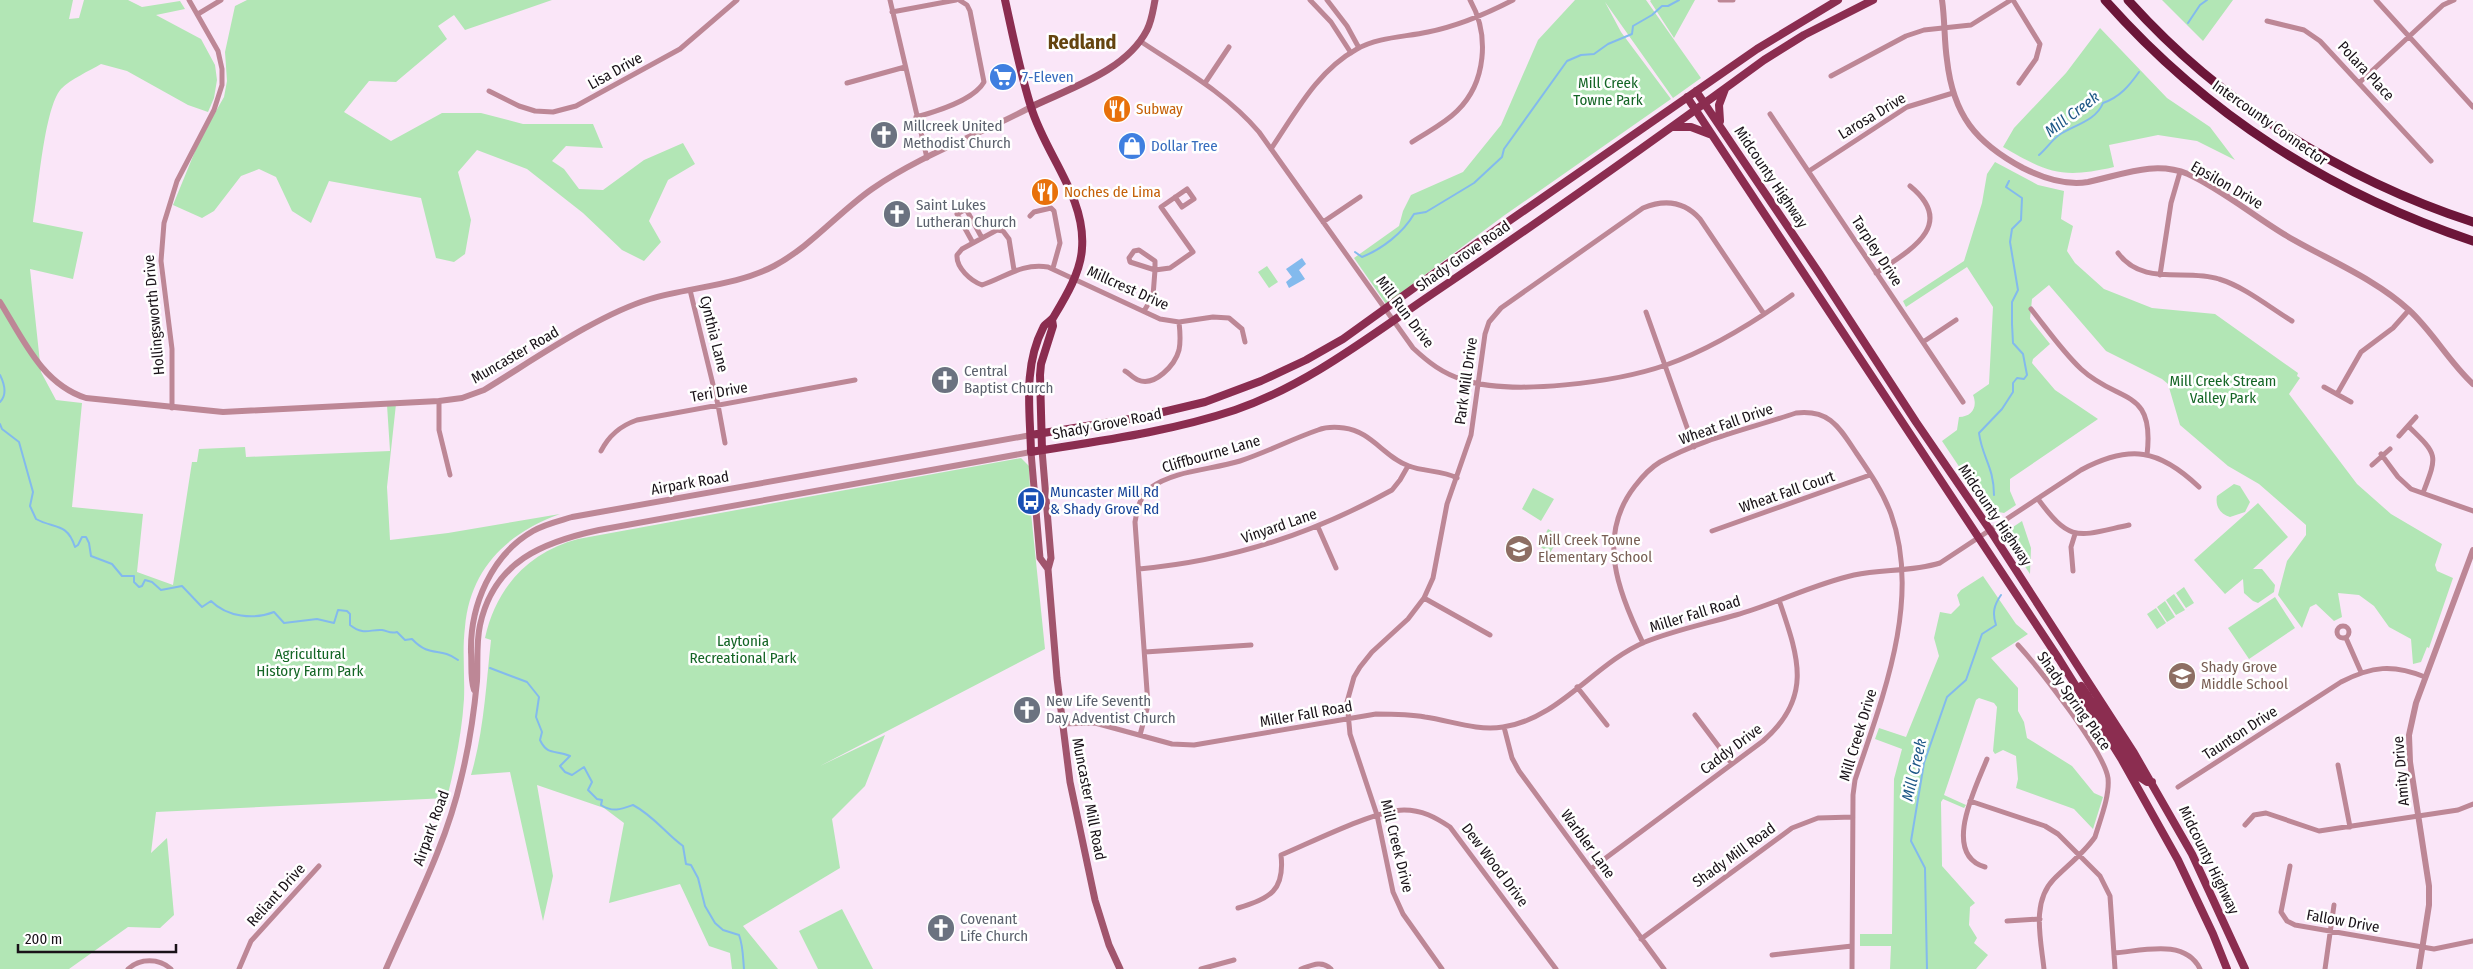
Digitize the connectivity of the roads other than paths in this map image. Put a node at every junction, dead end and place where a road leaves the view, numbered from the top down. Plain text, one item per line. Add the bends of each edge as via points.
1 (189, 0) edge
2 (221, 0) edge
3 (737, 0) edge
4 (890, 0) edge
5 (957, 0) edge
6 (1005, 0) edge
7 (1155, 0) edge
8 (1310, 0) edge
9 (1327, 0) edge
10 (1470, 0) edge
11 (1513, 0) edge
12 (1720, 0) edge
13 (1734, 0) edge
14 (1838, 0) edge
15 (1873, 0) edge
16 (1942, 0) edge
17 (2012, 0) edge
18 (2104, 0) edge
19 (2128, 0) edge
20 (2376, 0) edge
21 (2454, 0) edge
22 (892, 12) junction
23 (198, 14) junction
24 (1478, 18) junction
25 (2268, 20) dead end
26 (1945, 29) junction
27 (2410, 37) junction
28 (1140, 41) junction
29 (1229, 47) dead end
30 (1359, 48) junction
31 (1351, 53) junction
32 (905, 67) junction
33 (1831, 76) dead end
34 (2360, 82) junction
35 (847, 83) dead end
36 (1205, 83) junction
37 (2019, 83) dead end
38 (1726, 88) junction
39 (489, 91) dead end
40 (1696, 91) junction
41 (1954, 93) junction
42 (1687, 97) junction
43 (1705, 103) junction
44 (2473, 107) edge
45 (1031, 108) junction
46 (1696, 110) junction
47 (1770, 114) dead end
48 (916, 117) junction
49 (1670, 128) junction
50 (1722, 128) junction
51 (1713, 135) junction
52 (1412, 142) dead end
53 (1271, 149) junction
54 (927, 158) junction
55 (2432, 161) dead end
56 (1809, 171) junction
57 (2180, 172) junction
58 (1910, 186) dead end
59 (1175, 197) dead end
60 (1360, 197) dead end
61 (1030, 216) dead end
62 (1323, 222) junction
63 (2473, 222) edge
64 (982, 238) junction
65 (2473, 242) edge
66 (973, 243) junction
67 (2118, 253) dead end
68 (1053, 268) junction
69 (1014, 270) junction
70 (1155, 270) junction
71 (1876, 273) junction
72 (2160, 275) junction
73 (1074, 278) junction
74 (690, 290) junction
75 (1792, 296) dead end
76 (0, 302) edge
77 (1385, 309) junction
78 (2031, 309) dead end
79 (2409, 310) junction
80 (1144, 311) junction
81 (1646, 312) dead end
82 (1764, 314) junction
83 (1052, 320) junction
84 (1393, 320) junction
85 (1956, 320) dead end
86 (2292, 321) dead end
87 (1179, 322) junction
88 (1245, 342) dead end
89 (1922, 342) junction
90 (1665, 365) junction
91 (1125, 370) dead end
92 (855, 380) dead end
93 (1478, 383) junction
94 (2473, 384) edge
95 (2324, 387) dead end
96 (2337, 394) junction
97 (439, 401) junction
98 (1963, 402) dead end
99 (2351, 402) dead end
100 (718, 405) junction
101 (172, 408) junction
102 (2416, 417) dead end
103 (2408, 426) junction
104 (1042, 433) junction
105 (1031, 435) junction
106 (2399, 436) dead end
107 (725, 443) dead end
108 (1694, 447) junction
109 (2390, 449) dead end
110 (1042, 450) junction
111 (601, 451) dead end
112 (1032, 452) junction
113 (2381, 454) junction
114 (2146, 455) junction
115 (2372, 465) dead end
116 (1408, 466) junction
117 (450, 475) dead end
118 (1870, 475) junction
119 (1457, 478) junction
120 (2199, 487) dead end
121 (2423, 493) junction
122 (2038, 499) junction
123 (2473, 511) edge
124 (2129, 525) dead end
125 (1318, 526) junction
126 (1990, 530) junction
127 (1712, 531) dead end
128 (2075, 534) junction
129 (1978, 539) junction
130 (2473, 550) edge
131 (2471, 562) edge
132 (1336, 568) dead end
133 (1139, 569) junction
134 (1048, 570) junction
135 (1901, 571) junction
136 (2073, 571) dead end
137 (1424, 598) junction
138 (1779, 600) junction
139 (1490, 634) dead end
140 (2346, 638) dead end
141 (1643, 643) junction
142 (1251, 645) dead end
143 (2018, 645) dead end
144 (1145, 652) junction
145 (2059, 660) junction
146 (2361, 672) junction
147 (2425, 677) junction
148 (1577, 687) junction
149 (474, 690) junction
150 (1695, 716) dead end
151 (1347, 719) junction
152 (1062, 724) junction
153 (1607, 725) dead end
154 (1504, 727) junction
155 (1140, 735) junction
156 (1987, 759) dead end
157 (1732, 764) junction
158 (2338, 764) dead end
159 (2152, 782) junction
160 (2178, 787) dead end
161 (1970, 801) junction
162 (2473, 804) edge
163 (1377, 815) junction
164 (2418, 816) junction
165 (1853, 817) junction
166 (2245, 825) dead end
167 (2350, 827) junction
168 (2079, 856) junction
169 (319, 866) dead end
170 (2290, 866) dead end
171 (1985, 868) dead end
172 (1590, 869) junction
173 (2334, 905) dead end
174 (1238, 908) dead end
175 (2040, 919) junction
176 (2007, 921) dead end
177 (2330, 931) junction
178 (1641, 939) junction
179 (2473, 941) edge
180 (1852, 946) junction
181 (2423, 947) junction
182 (2114, 953) junction
183 (1772, 955) dead end
184 (1234, 960) dead end
185 (128, 969) edge
186 (171, 969) edge
187 (239, 969) edge
188 (386, 969) edge
189 (1120, 969) edge
190 (1201, 969) edge
191 (1301, 969) edge
192 (1331, 969) edge
193 (1442, 969) edge
194 (1556, 969) edge
195 (1664, 969) edge
196 (1852, 969) edge
197 (2044, 969) edge
198 (2115, 969) edge
199 (2200, 969) edge
200 (2227, 969) edge
201 (2245, 969) edge
202 (2325, 969) edge
203 (2419, 969) edge

1 - 23 street, Hollingsworth Drive
2 - 23 street
3 - 39 street, Lisa Drive via 680,49 576,106 552,112 535,111
4 - 22 street
5 - 22 street
5 - 48 street via 967,5 970,11 984,82 979,90 945,108
6 - 45 main road, Muncaster Mill Road
7 - 28 main road via 1150,21
8 - 31 street via 1332,22
9 - 30 street
10 - 24 street
11 - 24 street
12 - 13 street
14 - 40 main road, Shady Grove Road
15 - 38 main road, Shady Grove Road via 1804,35
16 - 26 street, Epsilon Drive
17 - 26 street via 1972,26
17 - 37 street via 2040,44 2036,60
18 - 65 highway, Intercounty Connector via 2194,88 2294,161 2390,210
19 - 63 highway, Intercounty Connector via 2194,65 2284,132 2325,158 2386,189
20 - 27 street
21 - 27 street via 2443,5
22 - 32 street
23 - 101 street, Hollingsworth Drive via 218,51 222,85 214,110 177,181 164,223 161,261 172,349
24 - 30 street
24 - 52 street via 1483,53 1473,91 1451,116
25 - 34 street, Polara Place via 2304,30 2320,40
26 - 33 street via 1924,30 1906,36
26 - 41 street, Epsilon Drive
27 - 34 street
27 - 44 street
28 - 36 street, Mill Run Drive
28 - 45 main road via 1119,61
29 - 36 street
30 - 31 street
31 - 53 street via 1312,88
32 - 35 street
32 - 48 street
34 - 55 street, Polara Place
36 - 53 street, Mill Run Drive via 1241,111
38 - 43 main road, Shady Grove Road
38 - 50 main road via 1718,112
40 - 42 main road, Shady Grove Road
40 - 43 main road, Midcounty Highway
41 - 56 street, Larosa Drive via 1907,108
41 - 57 street, Epsilon Drive via 1964,119 1984,143 2041,177 2062,182 2086,182 2159,167
42 - 46 main road, Midcounty Highway
42 - 77 main road, Shady Grove Road
43 - 46 main road, Shady Grove Road
43 - 50 main road, Midcounty Highway
45 - 54 street, Muncaster Road
45 - 73 main road, Muncaster Mill Road via 1079,216 1082,249
46 - 49 main road, Shady Grove Road
46 - 51 main road, Midcounty Highway
47 - 56 street, Tarpley Drive
48 - 54 street
49 - 51 main road via 1691,127
49 - 84 main road, Shady Grove Road
50 - 126 main road, Midcounty Highway
51 - 129 main road, Midcounty Highway
53 - 62 street, Mill Run Drive
54 - 74 street, Muncaster Road via 873,188 774,266
56 - 71 street, Tarpley Drive
57 - 72 street
57 - 79 street, Epsilon Drive via 2383,289
58 - 71 street via 1923,196 1929,212 1928,227 1916,246
59 - 70 street via 1161,207 1192,252 1170,268
60 - 62 street
61 - 68 street via 1047,209 1054,211 1060,243
62 - 77 street, Mill Run Drive
64 - 66 street
64 - 66 street via 966,209 957,214
64 - 69 street via 997,230 1006,233
66 - 69 street via 962,249 957,260 976,283 982,285
67 - 72 street via 2131,266
68 - 69 street via 1038,266
68 - 73 street, Millcrest Drive
70 - 70 street via 1130,262 1129,258 1139,250 1155,261
70 - 80 street via 1152,296
71 - 89 street, Tarpley Drive
72 - 86 street via 2219,279
73 - 80 street, Millcrest Drive
73 - 83 main road, Muncaster Mill Road
74 - 97 street, Muncaster Road via 649,299 621,310 484,390 462,398
74 - 100 street, Cynthia Lane
75 - 82 street, Mill Run Drive
76 - 101 street, Muncaster Road via 37,362 64,389 86,398
77 - 84 street, Mill Run Drive
77 - 104 main road, Shady Grove Road via 1306,360 1232,393 1142,417
78 - 114 street via 2081,369 2101,384 2130,398 2143,411 2150,432
79 - 94 street, Epsilon Drive
79 - 96 street via 2393,328 2361,352
80 - 87 street, Millcrest Drive
81 - 90 street
82 - 90 street, Mill Run Drive via 1711,345
82 - 93 street, Park Mill Drive via 1693,211 1672,202 1653,204 1494,314 1485,334
83 - 104 main road, Muncaster Mill Road via 1040,375
83 - 105 main road, Muncaster Mill Road via 1043,328 1032,358 1029,394
84 - 93 street, Mill Run Drive via 1426,361 1452,376
84 - 110 main road, Shady Grove Road via 1310,374 1234,410 1115,439
85 - 89 street
87 - 88 street, Millcrest Drive via 1213,316 1229,318 1242,329
87 - 91 street via 1178,351 1170,366 1160,375 1143,381
89 - 98 street, Tarpley Drive
90 - 93 street, Mill Run Drive via 1610,379 1560,385
90 - 108 street
92 - 100 street, Teri Drive
93 - 119 street, Park Mill Drive via 1471,435
95 - 96 street
96 - 99 street
97 - 101 street, Muncaster Road via 223,412
97 - 117 street via 439,430
100 - 107 street, Cynthia Lane
100 - 111 street, Teri Drive via 627,424 608,438
102 - 103 street
103 - 106 street
103 - 121 street via 2432,452 2434,460
104 - 105 main road, Shady Grove Road
104 - 110 main road, Muncaster Mill Road
105 - 112 main road, Muncaster Mill Road
105 - 149 street, Airpark Road via 572,517 540,528 499,561 475,609 470,632
108 - 118 street, Wheat Fall Drive via 1811,411 1830,419 1841,430
108 - 141 street, Wheat Fall Drive via 1659,463 1643,476 1627,496 1616,524 1617,580 1625,606
109 - 113 street
110 - 112 main road, Shady Grove Road
110 - 134 main road, Muncaster Mill Road via 1051,558
112 - 134 main road, Muncaster Mill Road via 1040,558
112 - 149 street, Airpark Road via 599,530 543,545 514,566 488,600 480,626
113 - 115 street
113 - 121 street via 2404,484
114 - 120 street, Miller Fall Road via 2170,464
114 - 122 street, Miller Fall Road via 2119,454 2104,458
116 - 119 street, Cliffbourne Lane
116 - 125 street, Vinyard Lane via 1392,490
116 - 133 street, Cliffbourne Lane via 1389,455 1368,436 1354,430 1330,428 1319,429 1238,461 1163,480 1148,490 1137,510
118 - 127 street, Wheat Fall Court
118 - 135 street, Wheat Fall Drive via 1891,514
119 - 137 street, Park Mill Drive via 1447,504 1436,568
121 - 123 street
122 - 126 street, Miller Fall Road
122 - 128 street via 2056,523
124 - 128 street
125 - 132 street
125 - 133 street, Vinyard Lane via 1257,548 1220,557 1185,565
126 - 129 street, Miller Fall Road
126 - 159 main road, Midcounty Highway
128 - 136 street via 2071,547
129 - 135 street, Miller Fall Road via 1940,563
129 - 145 main road, Midcounty Highway
130 - 131 street, Amity Drive
131 - 147 street, Amity Drive
133 - 144 street, Cliffbourne Lane
134 - 152 main road, Muncaster Mill Road
135 - 138 street, Miller Fall Road via 1852,576
135 - 165 street, Mill Creek Drive via 1896,650 1855,780
137 - 139 street
137 - 151 street, Park Mill Drive via 1401,628 1372,652 1360,667 1350,689
138 - 141 street, Miller Fall Road
138 - 157 street, Caddy Drive via 1794,645 1798,686 1792,704 1775,731
140 - 146 street
141 - 148 street, Miller Fall Road via 1608,663
142 - 144 street
143 - 168 street, Shady Spring Place via 2038,667 2105,768 2108,779 2100,823 2095,837
144 - 155 street, Cliffbourne Lane via 1148,705
145 - 159 main road via 2072,673 2141,778
145 - 200 main road, Midcounty Highway via 2154,815 2210,927
146 - 147 street, Taunton Drive via 2394,668
146 - 160 street, Taunton Drive
147 - 164 street, Amity Drive via 2409,735
148 - 153 street
148 - 154 street, Miller Fall Road via 1534,717
149 - 188 street, Airpark Road via 463,769 452,813
150 - 157 street
151 - 154 street, Miller Fall Road via 1376,714 1407,714 1460,726
151 - 155 street, Miller Fall Road via 1194,745 1172,744
151 - 163 street, Mill Creek Drive
152 - 155 street, Miller Fall Road via 1095,723
152 - 189 main road, Muncaster Mill Road via 1070,782 1095,900
154 - 172 street, Warbler Lane via 1519,772
156 - 161 street
157 - 172 street, Caddy Drive
158 - 167 street
159 - 201 main road, Midcounty Highway via 2192,854
161 - 168 street via 2045,826 2058,834
161 - 171 street via 1965,819 1965,850 1973,863
162 - 164 street via 2458,810
163 - 174 street, Dew Wood Drive via 1281,855 1283,872 1277,887 1266,898
163 - 193 street, Mill Creek Drive via 1393,892 1403,914
163 - 194 street, Dew Wood Drive via 1405,810 1425,812 1450,827
164 - 167 street
164 - 181 street, Amity Drive via 2429,886
165 - 178 street, Shady Mill Road via 1818,818 1792,828
165 - 180 street, Mill Creek Drive
166 - 167 street via 2254,815 2266,813 2319,831
168 - 175 street, Shady Spring Place via 2046,889 2040,904
168 - 182 street via 2107,886
169 - 187 street, Reliant Drive via 251,941
170 - 177 street, Fallow Drive via 2282,916 2295,925
172 - 178 street, Warbler Lane
173 - 177 street
175 - 176 street
175 - 197 street, Shady Spring Place
177 - 181 street, Fallow Drive
177 - 202 street
178 - 195 street, Warbler Lane
179 - 181 street, Fallow Drive via 2439,949
180 - 183 street
180 - 196 street, Mill Creek Drive
181 - 203 street, Amity Drive
182 - 198 street
182 - 199 street via 2177,950 2188,954
184 - 190 street
185 - 186 street via 153,961 166,964
191 - 192 street via 1320,963

